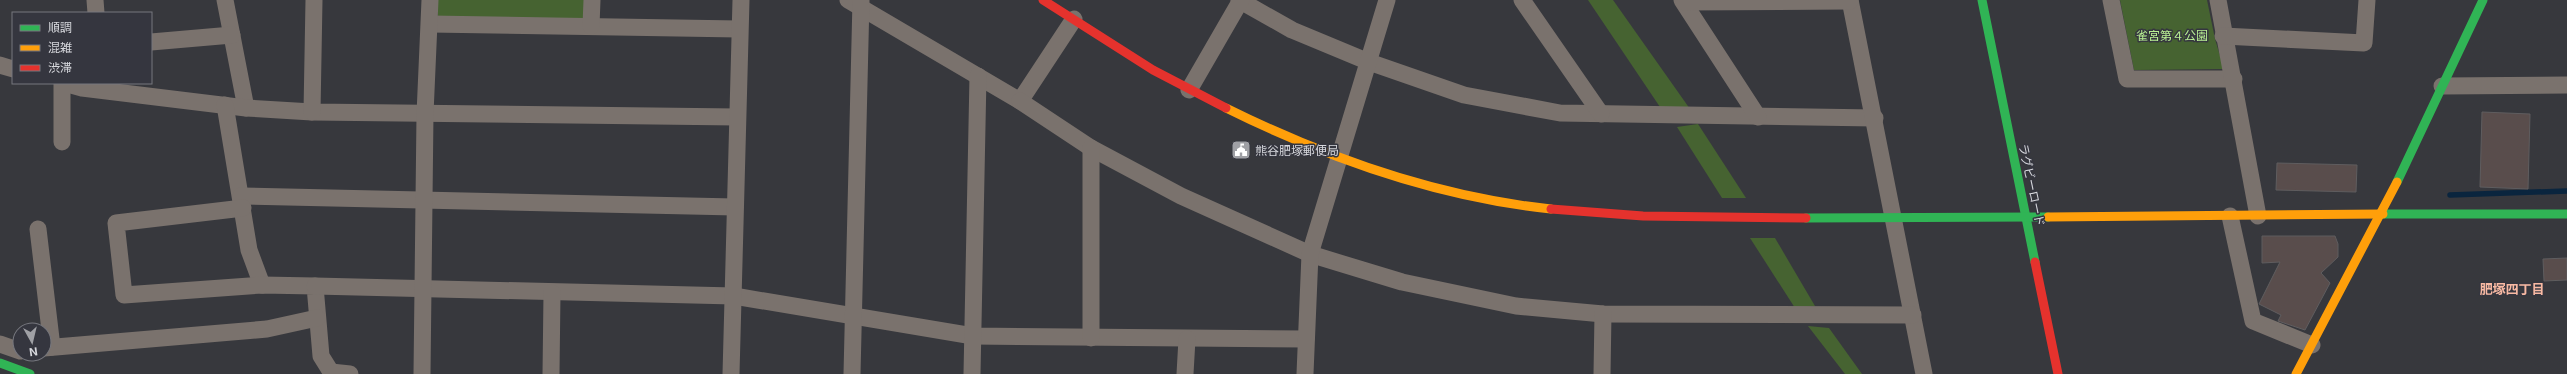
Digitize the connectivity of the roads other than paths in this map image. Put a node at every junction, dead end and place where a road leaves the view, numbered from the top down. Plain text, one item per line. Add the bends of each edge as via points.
1 (95, 0) edge
2 (225, 0) edge
3 (314, 0) edge
4 (430, 0) edge
5 (592, 0) edge
6 (741, 0) edge
7 (1043, 0) edge
8 (1240, 0) edge
9 (1387, 0) edge
10 (1522, 0) edge
11 (1850, 0) edge
12 (1982, 0) edge
13 (2111, 0) edge
14 (2218, 0) edge
15 (2367, 0) edge
16 (2484, 0) edge
17 (1683, 1) edge
18 (857, 3) edge
19 (96, 12) edge
20 (1074, 19) junction
21 (430, 24) junction
22 (591, 26) junction
23 (739, 29) junction
24 (232, 35) junction
25 (2223, 36) junction
26 (152, 42) edge
27 (1369, 62) junction
28 (0, 65) edge
29 (12, 69) edge
30 (978, 76) junction
31 (2234, 79) junction
32 (63, 84) edge
33 (73, 84) edge
34 (2567, 85) edge
35 (2442, 86) junction
36 (102, 87) edge
37 (1189, 90) junction
38 (1020, 101) junction
39 (225, 105) junction
40 (246, 108) junction
41 (312, 112) junction
42 (424, 114) junction
43 (1601, 114) junction
44 (737, 117) junction
45 (1758, 117) junction
46 (1874, 118) junction
47 (62, 142) dead end
48 (1091, 148) junction
49 (1339, 160) junction
50 (424, 200) junction
51 (242, 202) junction
52 (735, 207) junction
53 (2381, 212) junction
54 (2567, 214) edge
55 (2230, 216) junction
56 (2258, 216) junction
57 (1895, 218) junction
58 (2027, 218) junction
59 (38, 229) dead end
60 (1310, 254) junction
61 (262, 285) junction
62 (315, 286) junction
63 (424, 288) junction
64 (552, 293) junction
65 (734, 296) junction
66 (1603, 314) junction
67 (1913, 315) junction
68 (853, 316) junction
69 (317, 318) junction
70 (46, 322) edge
71 (973, 336) junction
72 (1091, 338) junction
73 (1186, 339) junction
74 (1306, 339) junction
75 (0, 344) edge
76 (2312, 345) junction
77 (52, 347) edge
78 (12, 348) edge
79 (0, 363) edge
80 (30, 374) edge
81 (350, 374) edge
82 (422, 374) edge
83 (551, 374) edge
84 (731, 374) edge
85 (852, 374) edge
86 (972, 374) edge
87 (1185, 374) edge
88 (1305, 374) edge
89 (1602, 374) edge
90 (1924, 374) edge
91 (2058, 374) edge
92 (2296, 374) edge

1 - 19 street
2 - 24 street
3 - 41 street
4 - 21 street
5 - 22 street
6 - 23 street
7 - 20 main road
8 - 27 street via 1292,30
8 - 37 street
9 - 27 street
10 - 43 street
11 - 17 street
11 - 46 street
12 - 58 main road, ラグビーロード
13 - 31 street via 2127,79
14 - 25 street
15 - 25 street via 2364,44
16 - 35 main road
17 - 45 street
18 - 30 street
18 - 68 street
20 - 37 main road
20 - 38 street
21 - 22 street
21 - 42 street
22 - 23 street
23 - 44 street
24 - 26 street
24 - 40 street
25 - 31 street
27 - 43 street via 1464,95 1560,113
27 - 49 street
28 - 29 street
30 - 38 street
30 - 71 street
31 - 56 street
32 - 47 street
33 - 36 street
34 - 35 street
35 - 53 main road
36 - 39 street
37 - 49 main road
38 - 48 street
39 - 40 street
39 - 51 street
40 - 41 street
41 - 42 street
42 - 44 street
42 - 50 street
43 - 45 street
44 - 52 street
45 - 46 street
46 - 57 street
48 - 60 street via 1181,196
48 - 72 street
49 - 57 main road via 1469,197 1538,208 1633,217
49 - 60 street
50 - 51 street
50 - 52 street
50 - 63 street
51 - 61 street via 249,250
51 - 61 street via 116,223 124,295
52 - 65 street
53 - 54 main road
53 - 56 main road
53 - 76 main road
55 - 56 main road
55 - 58 main road
55 - 76 street via 2253,321
57 - 58 main road
57 - 67 street
58 - 91 main road, ラグビーロード
59 - 70 street
60 - 66 street via 1402,282 1516,306
60 - 74 street
61 - 62 street
62 - 63 street
62 - 69 street
63 - 64 street
63 - 82 street
64 - 65 street
64 - 83 street
65 - 68 street
65 - 84 street
66 - 67 street
66 - 89 street
67 - 90 street
68 - 71 street
68 - 85 street
69 - 77 street via 267,329
69 - 81 street via 321,356 331,372
71 - 72 street
71 - 86 street
72 - 73 street
73 - 74 street
73 - 87 street
74 - 88 street
75 - 78 street
76 - 92 main road
79 - 80 main road

